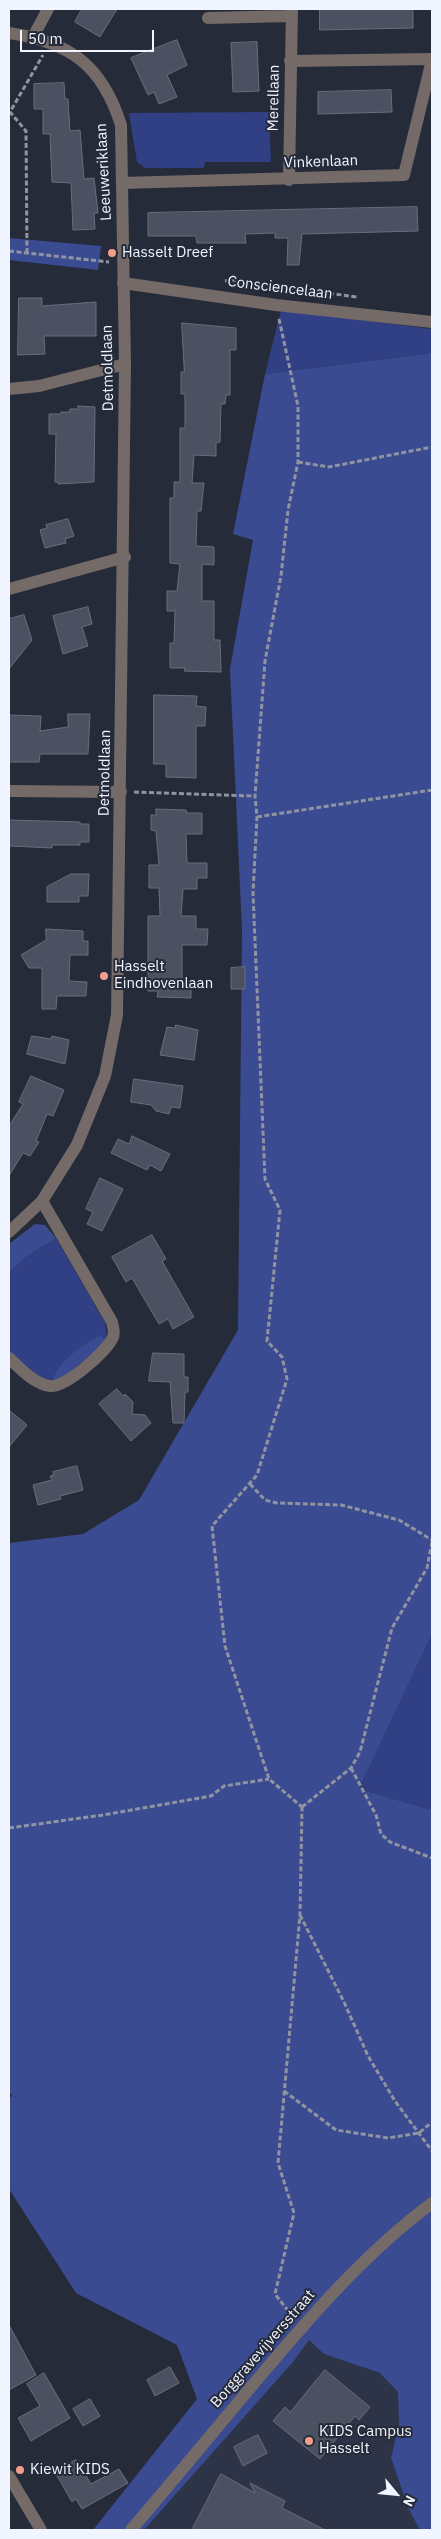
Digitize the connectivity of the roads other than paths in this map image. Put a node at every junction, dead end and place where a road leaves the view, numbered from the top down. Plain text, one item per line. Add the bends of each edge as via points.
1 (48, 9) edge
2 (291, 12) edge
3 (208, 18) dead end
4 (9, 33) edge
5 (33, 36) junction
6 (432, 60) edge
7 (290, 61) junction
8 (289, 180) junction
9 (122, 183) junction
10 (123, 283) junction
11 (432, 322) edge
12 (126, 364) junction
13 (9, 389) edge
14 (125, 557) junction
15 (9, 589) edge
16 (9, 791) edge
17 (121, 792) junction
18 (42, 1200) junction
19 (9, 1232) edge
20 (9, 1358) edge
21 (432, 2203) edge
22 (9, 2476) edge
23 (41, 2530) edge
24 (131, 2530) edge

1 - 5 street
2 - 3 street, Merellaan
2 - 7 street, Merellaan
4 - 5 street, Leeuweriklaan
5 - 9 street, Leeuweriklaan via 51,42 84,61 108,90 121,125
6 - 7 street, Vinkenlaan
6 - 8 street, Vinkenlaan via 404,175
7 - 8 street, Merellaan
8 - 9 street, Vinkenlaan
9 - 10 street, Leeuweriklaan
10 - 11 street, Consciencelaan via 276,305
10 - 12 street, Detmoldlaan
12 - 13 street via 39,386
12 - 14 street, Detmoldlaan
14 - 15 street
14 - 17 street, Detmoldlaan
16 - 17 street
17 - 18 street, Detmoldlaan via 117,1015 105,1076 77,1145
18 - 19 street, Detmoldlaan
18 - 20 street via 112,1322 114,1335 105,1349 69,1381 52,1387 36,1382
21 - 24 street, Borggravevijversstraat via 395,2230 362,2261 301,2327
22 - 23 street

